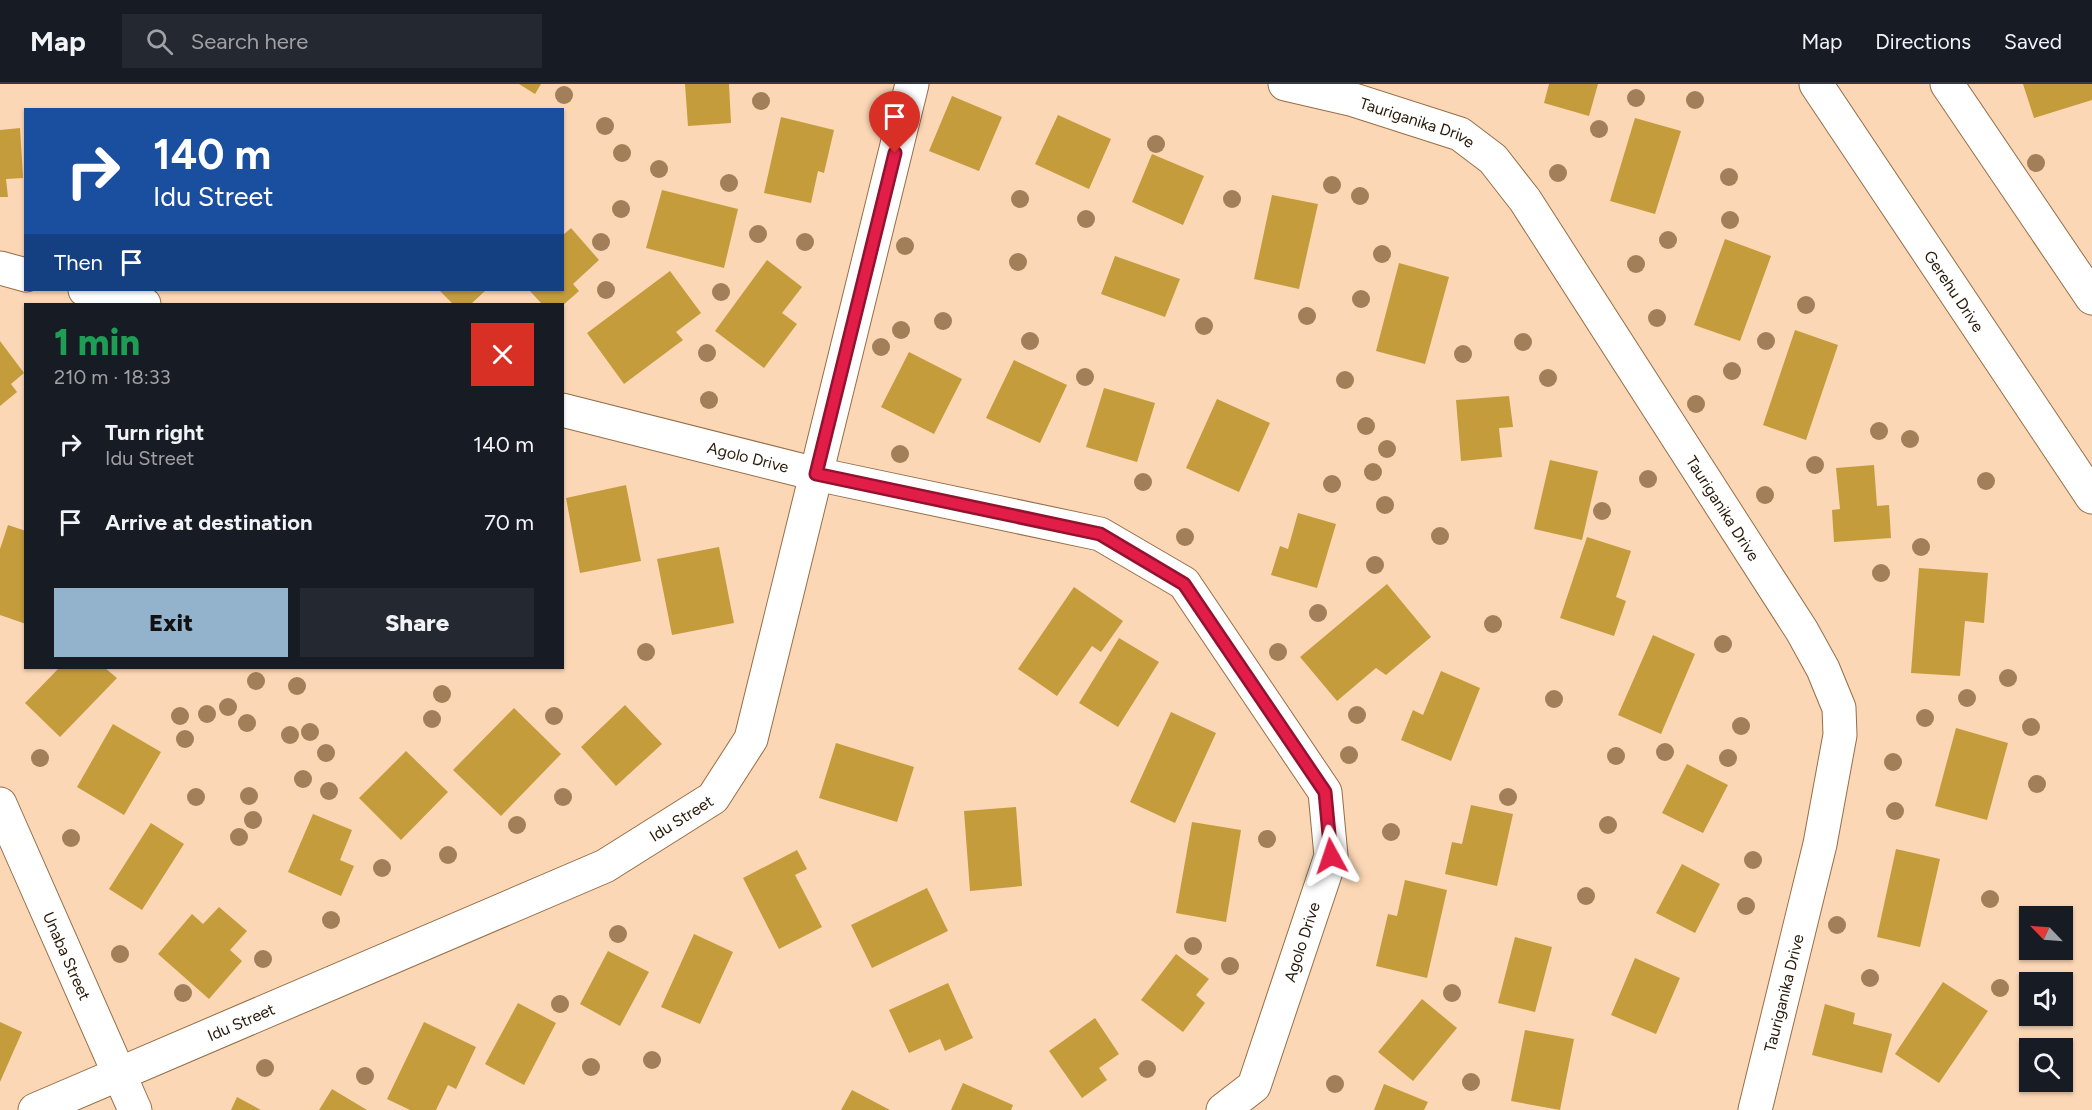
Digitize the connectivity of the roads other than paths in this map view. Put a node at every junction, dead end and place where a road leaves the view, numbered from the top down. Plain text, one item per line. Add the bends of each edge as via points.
1 (912, 84) edge
2 (1285, 84) edge
3 (1816, 84) edge
4 (1947, 84) edge
5 (0, 268) edge
6 (24, 274) edge
7 (89, 291) edge
8 (2092, 298) edge
9 (140, 303) edge
10 (564, 411) edge
11 (816, 474) junction
12 (2092, 497) edge
13 (0, 804) edge
14 (118, 1073) junction
15 (35, 1110) edge
16 (135, 1110) edge
17 (1223, 1110) edge
18 (1755, 1110) edge

1 - 11 street, Idu Street
2 - 18 street, Tauriganika Drive via 1354,100 1460,134 1493,159 1532,210 1823,669 1839,708 1840,735 1820,844
3 - 12 street, Gerehu Drive
4 - 8 street
5 - 6 street
7 - 9 street
10 - 11 street, Agolo Drive
11 - 14 street, Idu Street via 751,740 713,798 606,866
11 - 17 street, Agolo Drive via 1100,534 1184,584 1325,792 1331,856 1254,1086
13 - 14 street, Unaba Street
14 - 15 street, Idu Street
14 - 16 street, Unaba Street

